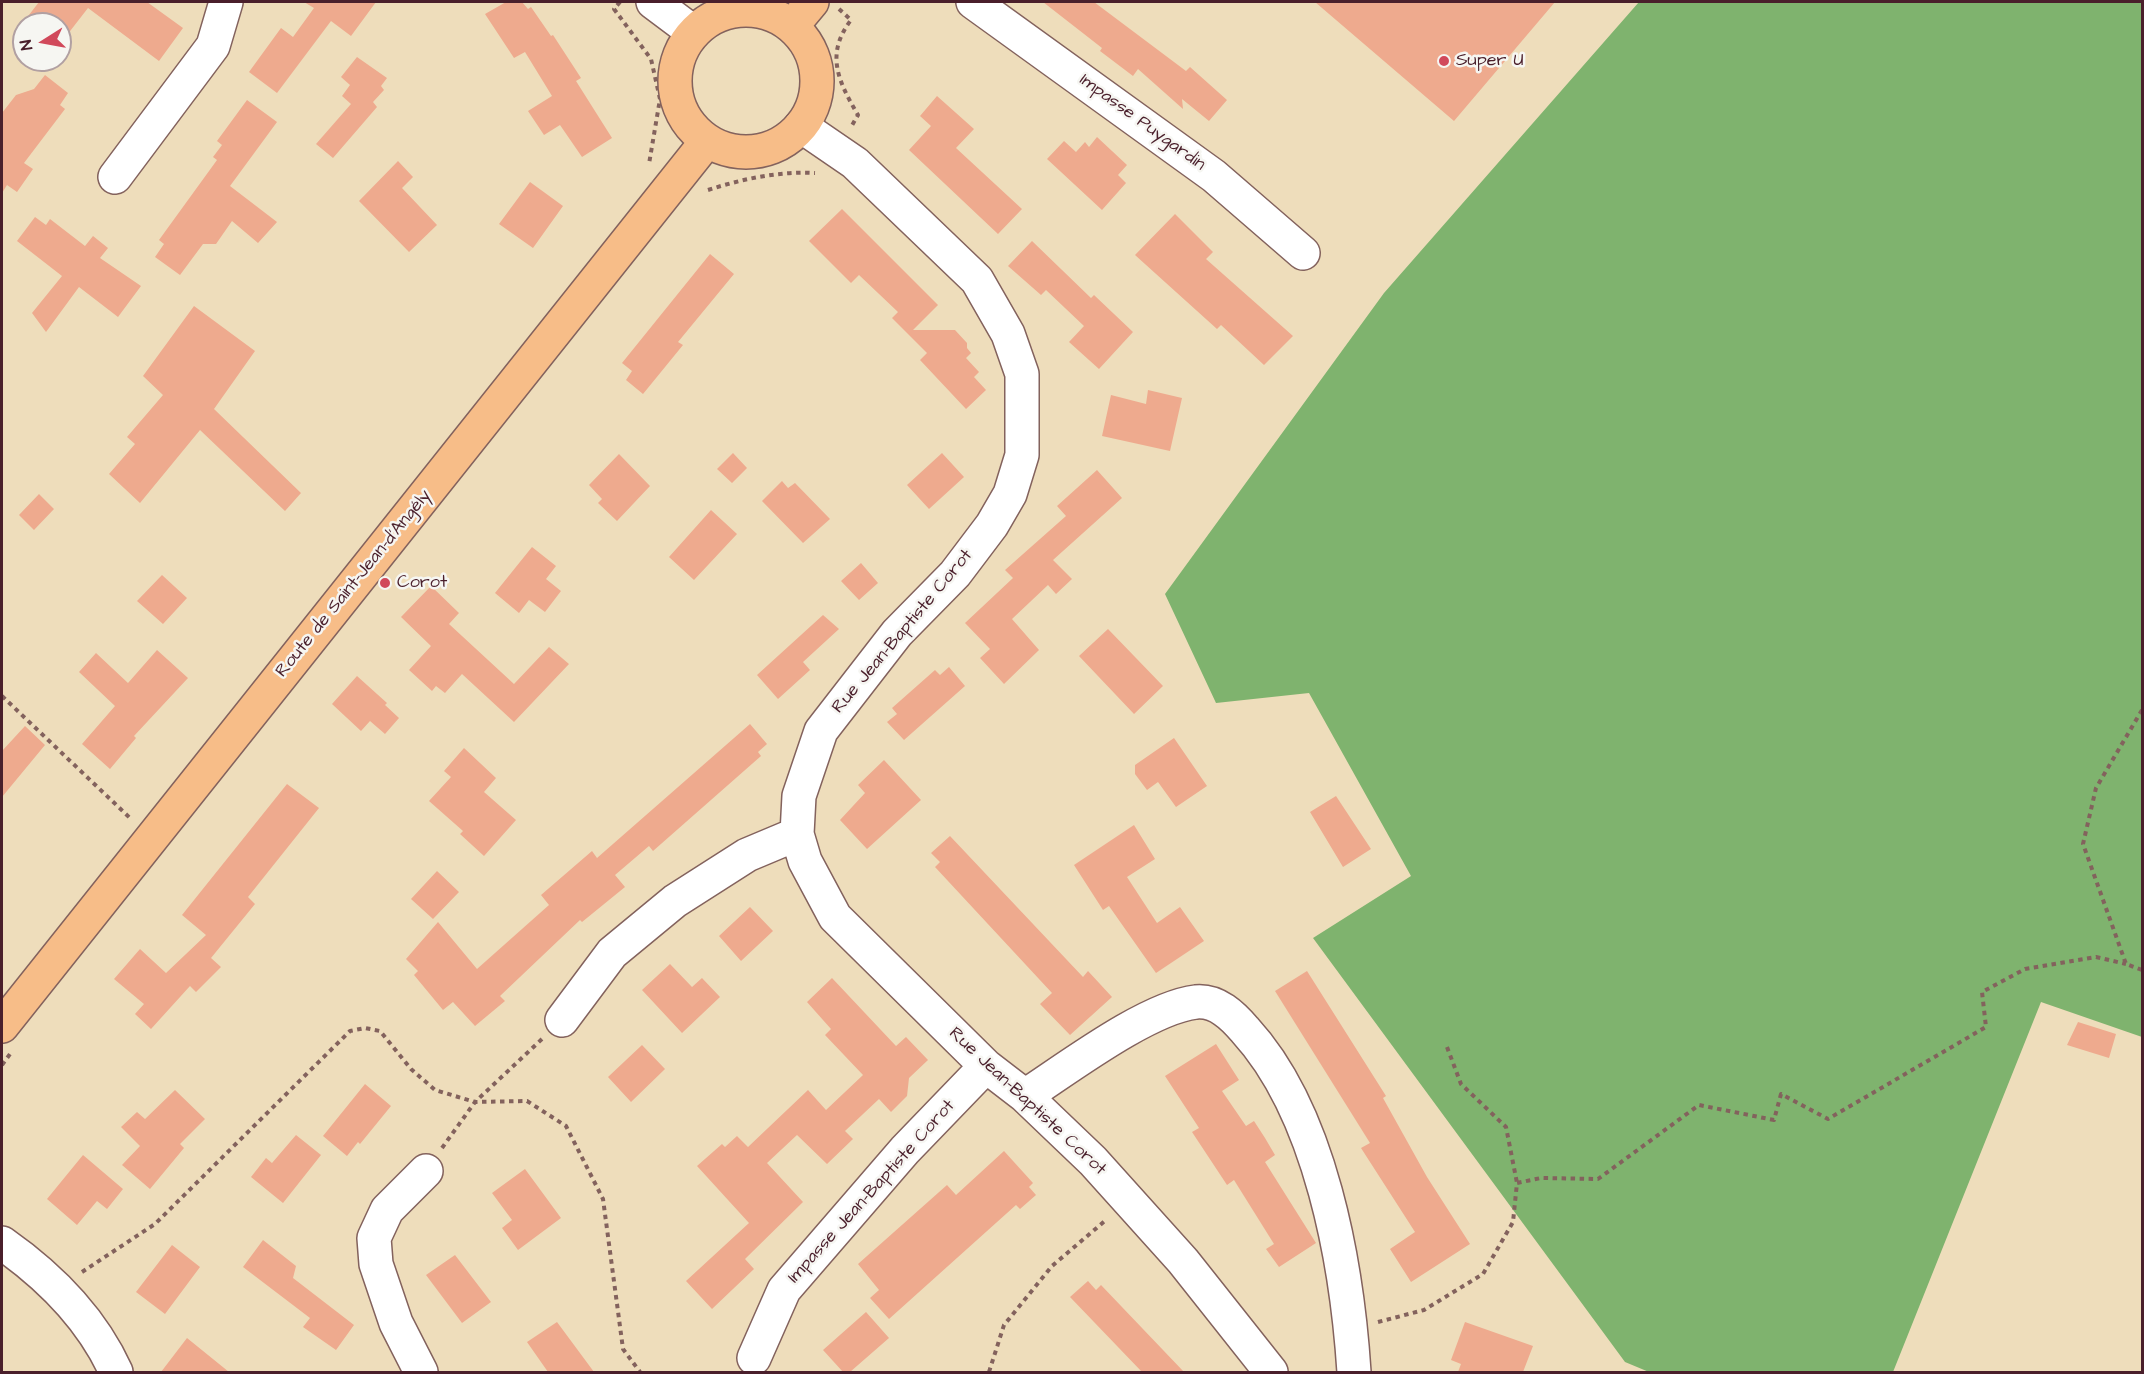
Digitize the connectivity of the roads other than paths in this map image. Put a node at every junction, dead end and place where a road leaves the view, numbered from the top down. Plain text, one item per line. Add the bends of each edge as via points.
1 (226, 2) edge
2 (653, 2) edge
3 (973, 2) edge
4 (802, 14) edge
5 (693, 33) junction
6 (801, 126) junction
7 (707, 141) junction
8 (115, 177) dead end
9 (1303, 253) dead end
10 (797, 834) junction
11 (562, 1020) road end
12 (2, 1026) edge
13 (987, 1066) junction
14 (1025, 1096) junction
15 (426, 1171) road end
16 (2, 1244) edge
17 (754, 1358) dead end
18 (116, 1372) edge
19 (421, 1372) edge
20 (1271, 1372) edge
21 (1354, 1372) edge

1 - 8 street via 213,46
2 - 5 street
3 - 9 street, Impasse Puygardin via 1214,176
4 - 5 main road via 730,11 710,19
4 - 6 main road via 818,85 813,107
5 - 7 main road via 680,53 675,77 678,102 689,124
6 - 7 main road via 786,140 757,151 726,150
6 - 10 street, Rue Jean-Baptiste Corot via 855,163 977,280 1008,333 1022,374 1022,455 1010,494 992,525 955,574 897,633 821,731 799,796
7 - 12 main road, Route de Saint-Jean-d'Angély
10 - 11 street via 747,855 675,901 612,953
10 - 13 street, Rue Jean-Baptiste Corot via 805,861 835,917
13 - 14 street, Rue Jean-Baptiste Corot
13 - 17 street, Impasse Jean-Baptiste Corot via 905,1150 784,1290
14 - 20 street, Rue Jean-Baptiste Corot via 1129,1200
14 - 21 street via 1148,1018 1197,1002 1227,1010 1258,1044 1293,1104 1310,1144 1339,1247
15 - 19 street via 387,1210 374,1238 376,1264 393,1314
16 - 18 street via 56,1289 88,1323

